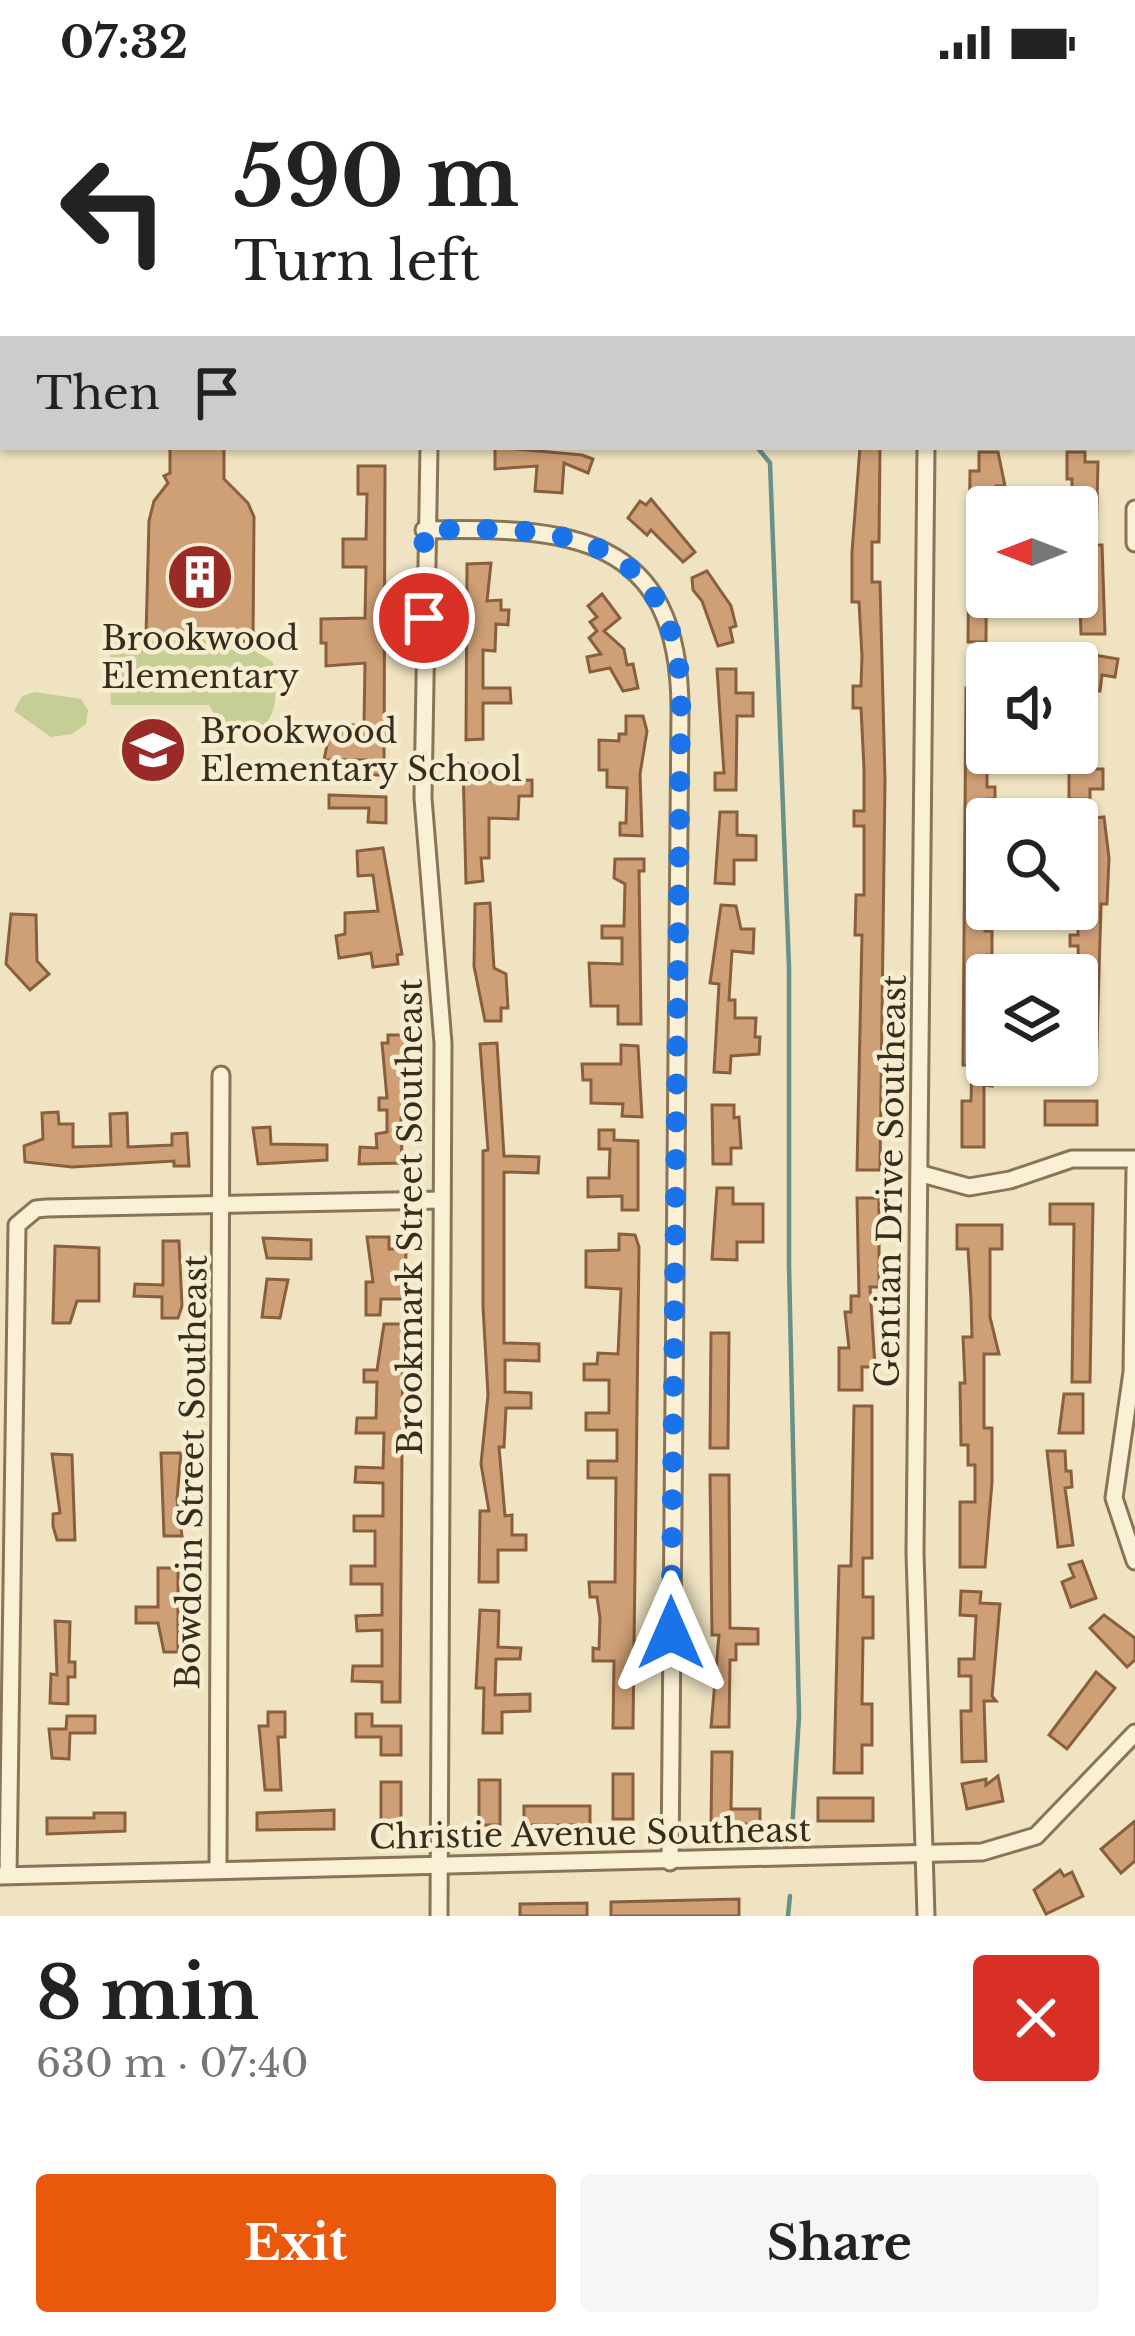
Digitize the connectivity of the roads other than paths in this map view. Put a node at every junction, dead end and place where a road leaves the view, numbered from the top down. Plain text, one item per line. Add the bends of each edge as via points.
1 (429, 450) edge
2 (926, 450) edge
3 (1135, 509) edge
4 (424, 530) junction
5 (1135, 543) edge
6 (221, 1075) dead end
7 (1135, 1159) edge
8 (1135, 1168) edge
9 (922, 1174) junction
10 (442, 1200) junction
11 (224, 1207) junction
12 (1135, 1561) edge
13 (1135, 1733) edge
14 (927, 1856) junction
15 (670, 1862) junction
16 (439, 1868) junction
17 (218, 1869) junction
18 (4, 1875) edge
19 (439, 1916) edge
20 (926, 1916) edge

1 - 4 street, Brookmark Street Southeast
2 - 9 street, Gentian Drive Southeast
3 - 5 street
4 - 10 street, Brookmark Street Southeast via 422,799 442,996
4 - 15 street via 532,530 599,547 636,574 674,641 680,759
6 - 11 street, Bowdoin Street Southeast
7 - 9 street via 1072,1159 969,1187
8 - 12 street via 1132,1372 1114,1498
9 - 14 street, Gentian Drive Southeast via 915,1553
10 - 11 street
10 - 16 street, Brookmark Street Southeast
11 - 17 street, Bowdoin Street Southeast
11 - 18 street via 47,1208 23,1216 14,1231
13 - 14 street, Christie Avenue Southeast via 1036,1835 982,1852
14 - 15 street, Christie Avenue Southeast
14 - 20 street, Gentian Drive Southeast
15 - 16 street, Christie Avenue Southeast
16 - 17 street, Christie Avenue Southeast
16 - 19 street, Brookmark Street Southeast
17 - 18 street, Christie Avenue Southeast

